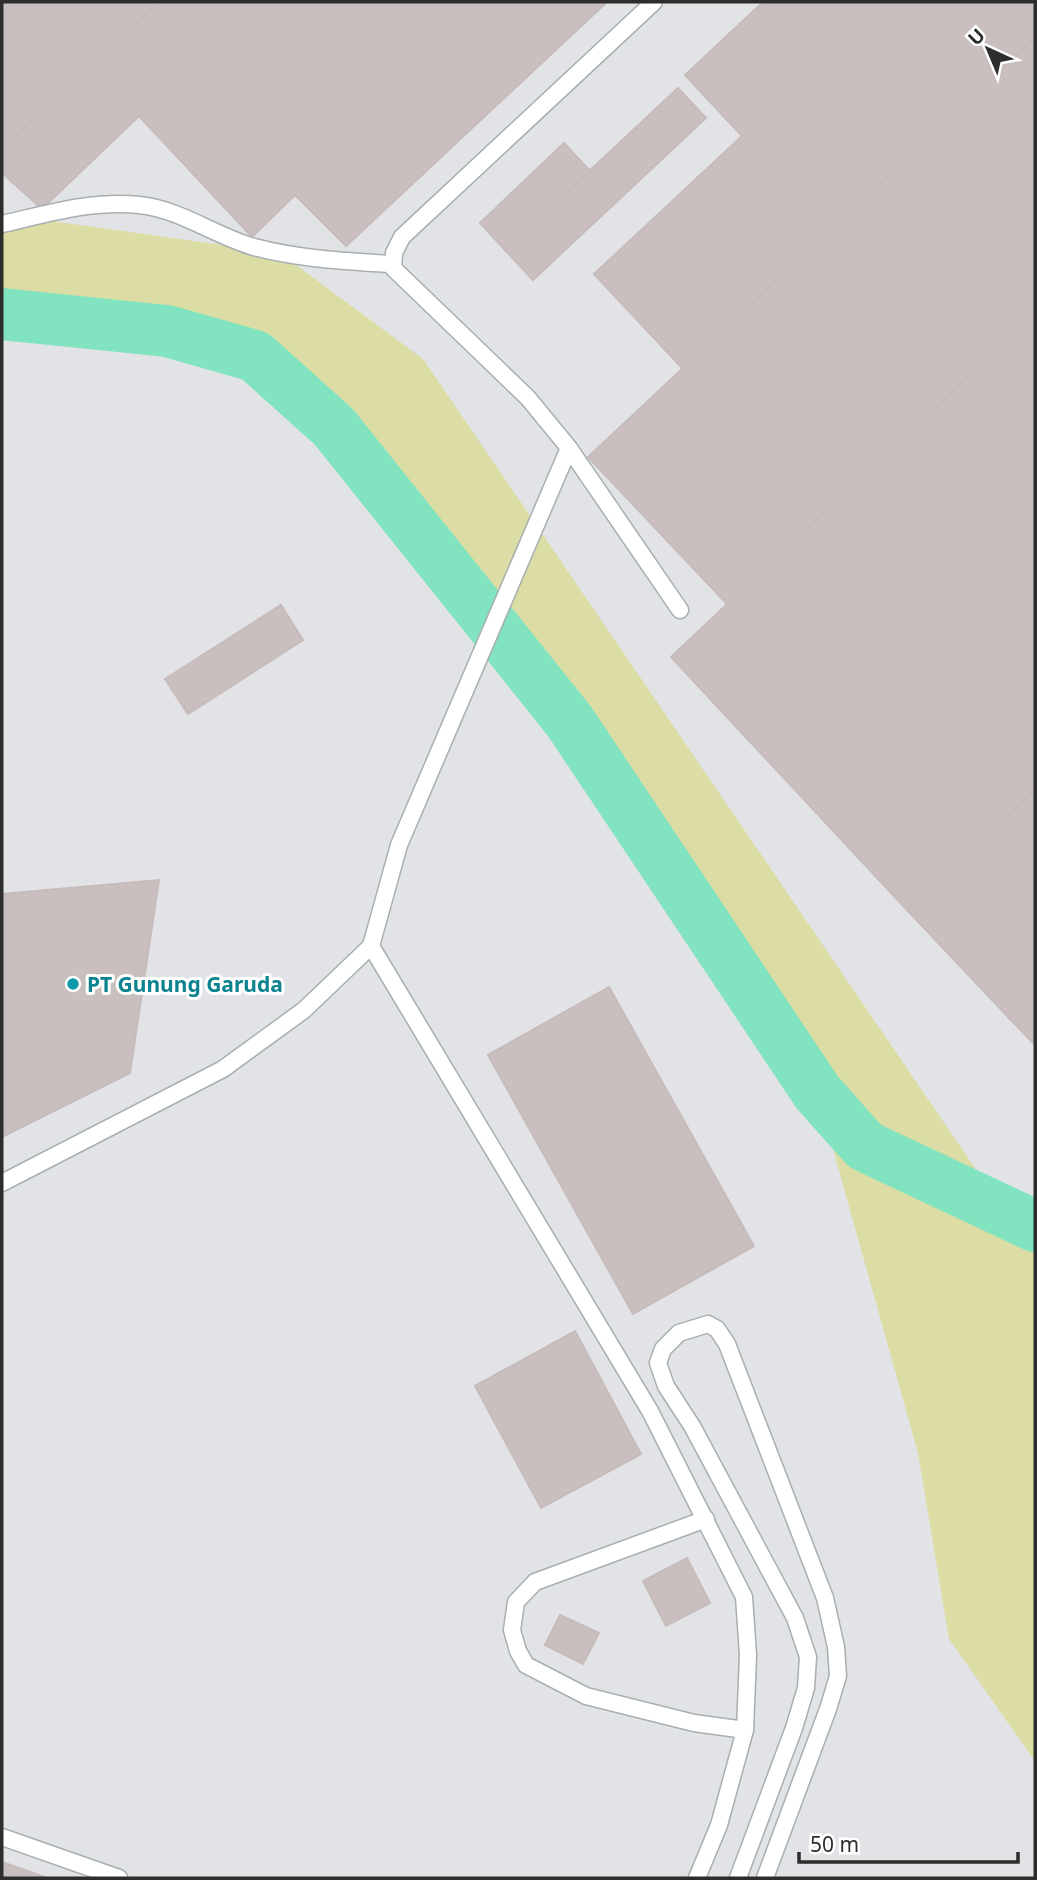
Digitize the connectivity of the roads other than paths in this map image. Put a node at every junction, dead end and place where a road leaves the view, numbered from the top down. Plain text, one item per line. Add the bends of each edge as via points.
1 (654, 2) edge
2 (2, 224) edge
3 (391, 264) junction
4 (569, 448) junction
5 (680, 610) dead end
6 (371, 946) junction
7 (2, 1183) edge
8 (706, 1519) junction
9 (745, 1730) junction
10 (2, 1837) edge
11 (119, 1878) edge
12 (697, 1878) edge
13 (738, 1878) edge
14 (765, 1878) edge

1 - 3 lane via 402,237
2 - 3 lane via 95,204 141,205 251,246 310,259
3 - 4 lane via 528,398
4 - 5 lane
4 - 6 lane via 399,845
6 - 7 lane via 304,1010 223,1069
6 - 8 lane via 650,1411
8 - 9 lane via 744,1597 748,1655
8 - 9 lane via 535,1582 516,1602 512,1630 526,1665 586,1696 694,1723
9 - 12 lane via 719,1825
10 - 11 lane
13 - 14 lane via 806,1688 808,1657 795,1618 666,1386 658,1363 663,1349 679,1333 708,1324 727,1344 825,1598 836,1647 838,1676 828,1709

